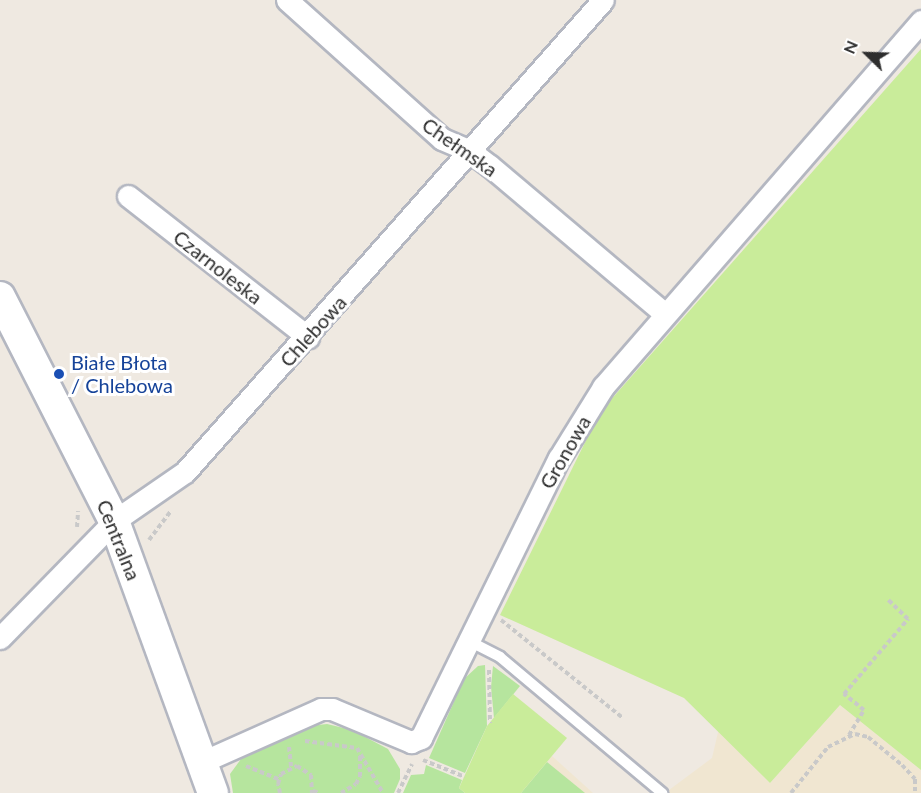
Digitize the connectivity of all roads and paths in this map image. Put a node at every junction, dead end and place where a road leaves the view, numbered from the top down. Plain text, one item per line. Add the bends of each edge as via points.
1 (287, 0) edge
2 (603, 0) edge
3 (921, 21) edge
4 (470, 151) junction
5 (128, 196) dead end
6 (0, 297) edge
7 (664, 314) junction
8 (308, 337) junction
9 (114, 521) junction
10 (888, 600) dead end
11 (482, 610) junction
12 (0, 638) edge
13 (467, 640) junction
14 (492, 653) junction
15 (623, 718) dead end
16 (490, 723) dead end
17 (849, 735) junction
18 (297, 740) dead end
19 (360, 753) junction
20 (414, 756) dead end
21 (202, 762) junction
22 (237, 762) dead end
23 (465, 777) dead end
24 (279, 779) junction
25 (313, 792) edge
26 (213, 793) edge
27 (280, 793) edge
28 (319, 793) edge
29 (340, 793) edge
30 (383, 793) edge
31 (662, 793) edge
32 (791, 793) edge
33 (915, 793) edge

1 - 4 street, Chełmska via 442,139
2 - 4 street, Chlebowa
3 - 7 street, Gronowa
4 - 7 street, Chełmska
4 - 8 street, Chlebowa
5 - 8 street, Czarnoleska
6 - 9 street, Centralna
7 - 11 street, Gronowa via 603,387 584,417
8 - 9 street, Chlebowa via 185,472
9 - 12 street, Chlebowa
9 - 21 street, Centralna
10 - 17 path via 908,619 844,694 864,710
11 - 13 street, Gronowa
11 - 15 path via 522,634
13 - 14 lane
13 - 21 street, Gronowa via 417,741 403,740 332,709 321,709
14 - 16 path via 488,681
14 - 31 lane
17 - 32 path via 828,747
17 - 33 path via 868,737 902,765 915,779
18 - 19 path via 350,744
19 - 29 path via 360,777
19 - 30 path
20 - 23 path
21 - 26 street, Centralna
22 - 24 path
24 - 25 path via 291,767 303,767 311,775
24 - 27 path
25 - 28 path

